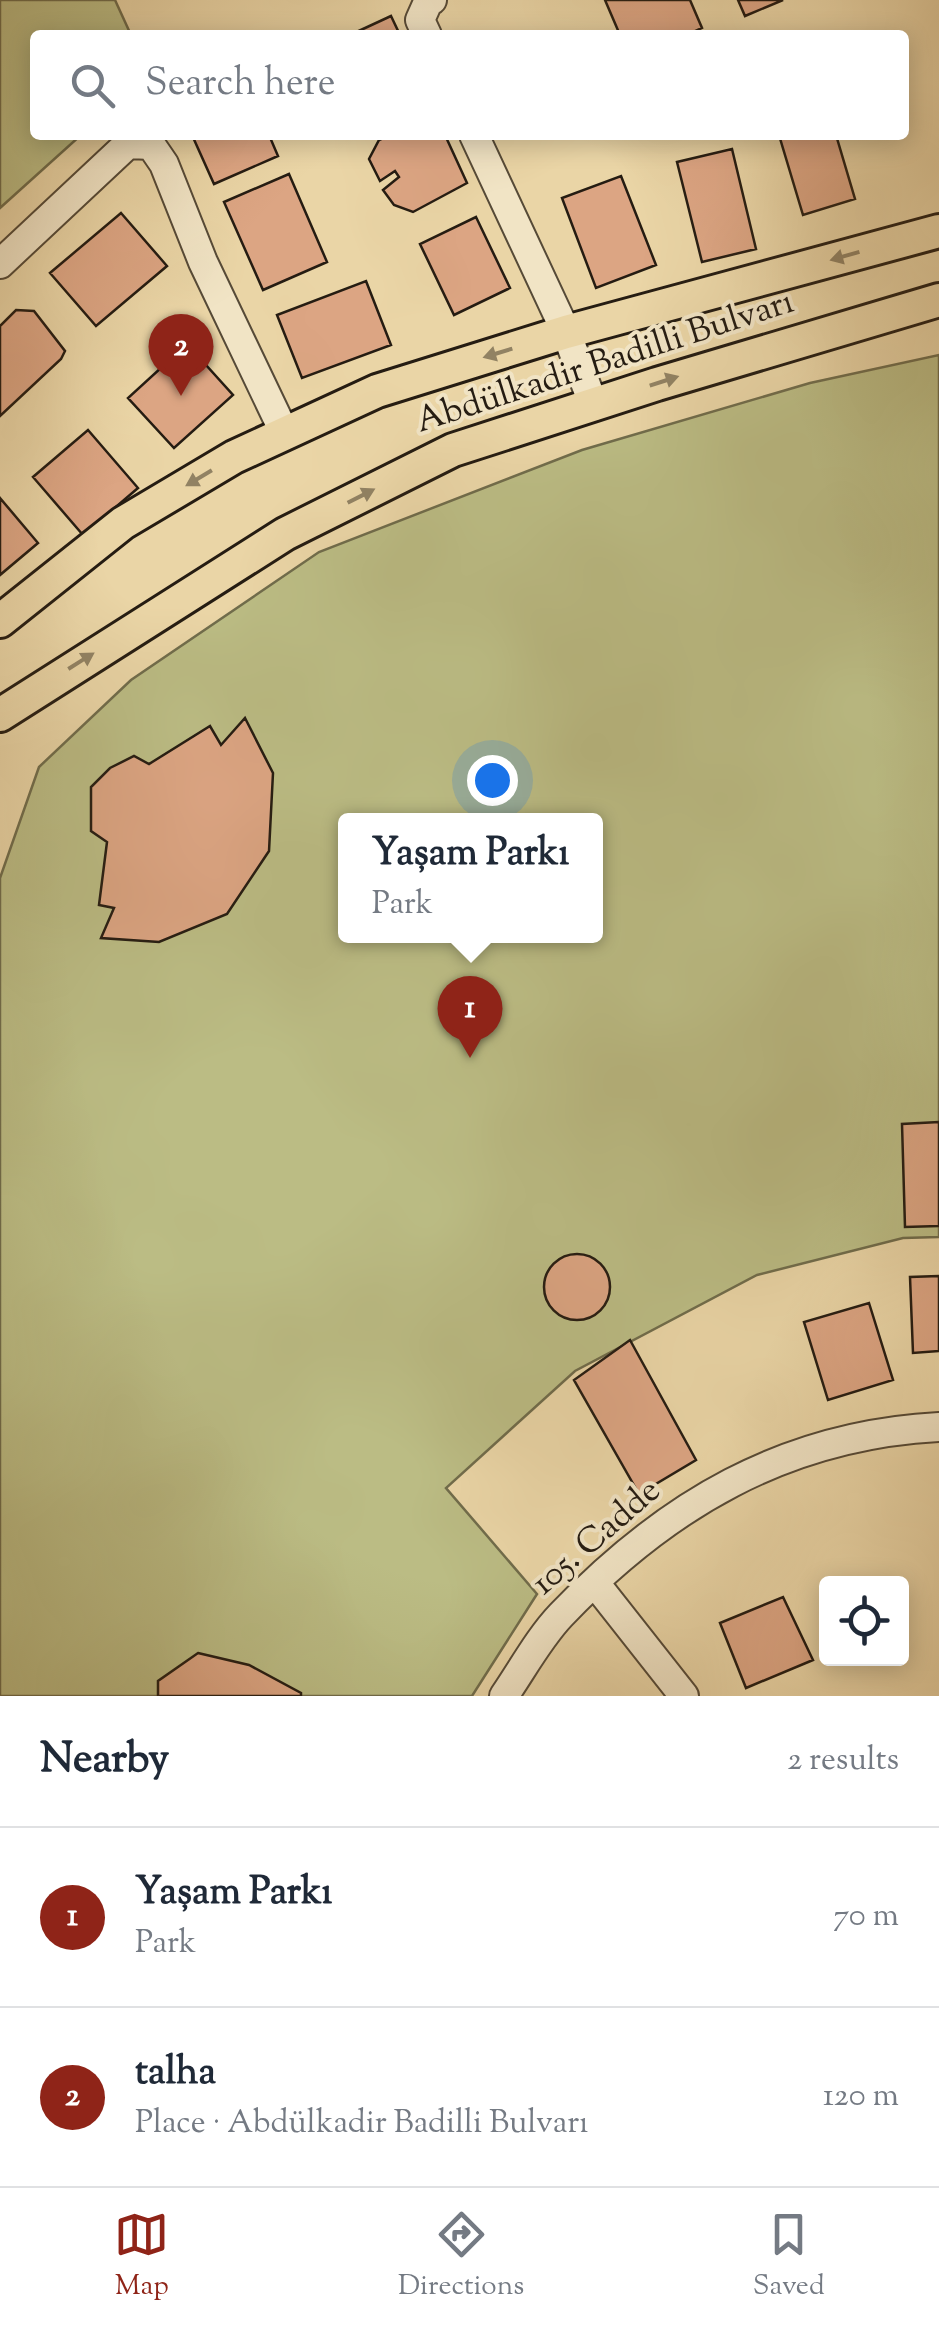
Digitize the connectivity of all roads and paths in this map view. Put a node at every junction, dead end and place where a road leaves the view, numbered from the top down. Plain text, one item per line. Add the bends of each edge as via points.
1 (432, 0) edge
2 (425, 30) edge
3 (476, 140) edge
4 (939, 231) edge
5 (0, 264) edge
6 (939, 300) edge
7 (566, 332) junction
8 (594, 406) junction
9 (286, 434) junction
10 (0, 622) edge
11 (6, 709) edge
12 (0, 737) edge
13 (939, 1428) edge
14 (595, 1583) junction
15 (504, 1696) edge
16 (684, 1696) edge

1 - 2 street via 420,20
3 - 7 street
4 -> 7 main road, Abdülkadir Badilli Bulvarı
5 - 9 street via 128,144 151,145
8 -> 6 main road, Abdülkadir Badilli Bulvarı
7 - 8 street
7 -> 9 main road, Abdülkadir Badilli Bulvarı via 377,391
11 -> 8 main road, Abdülkadir Badilli Bulvarı via 285,534 452,450
9 -> 10 main road, Abdülkadir Badilli Bulvarı via 124,523
11 - 12 street
13 - 14 street, 105. Cadde via 851,1436 771,1462 694,1503
14 - 15 street, 105. Cadde via 558,1617
14 - 16 street

